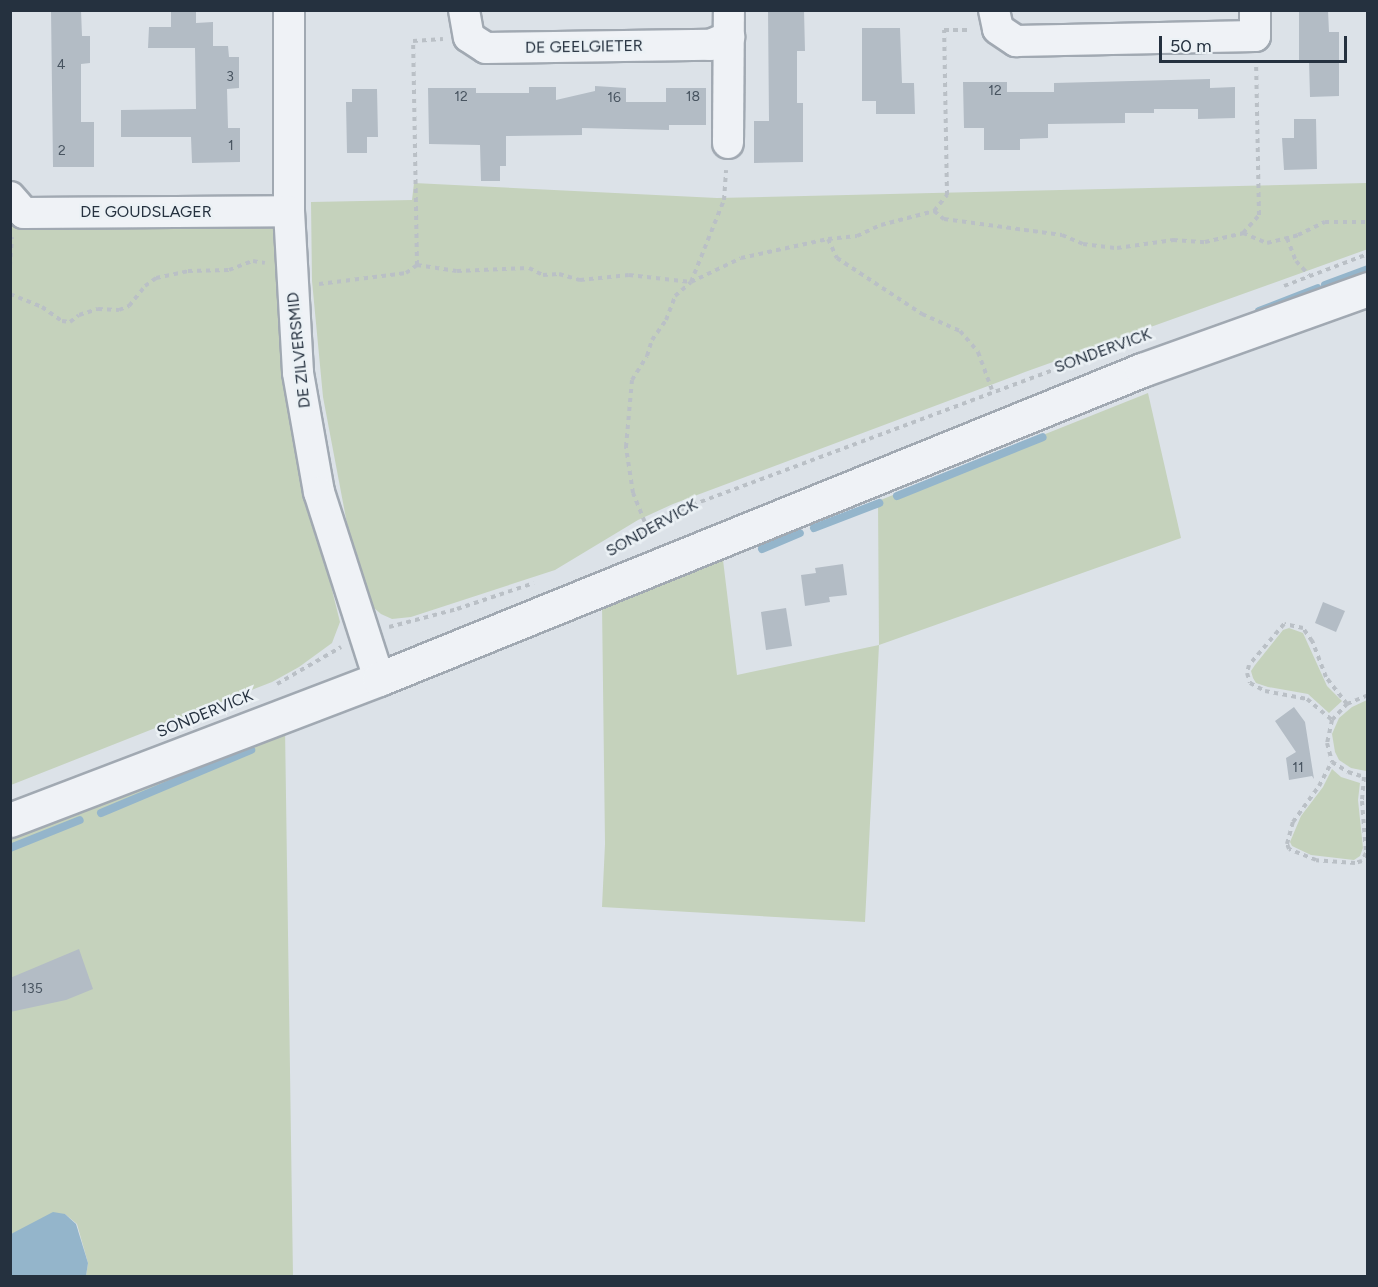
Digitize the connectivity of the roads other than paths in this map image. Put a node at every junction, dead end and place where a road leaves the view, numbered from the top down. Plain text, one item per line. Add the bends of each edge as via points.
1 (290, 10) edge
2 (996, 20) edge
3 (1255, 23) edge
4 (466, 24) edge
5 (729, 24) edge
6 (728, 143) road end
7 (10, 197) edge
8 (289, 211) junction
9 (1368, 289) edge
10 (379, 679) junction
11 (10, 820) edge

1 - 8 street, DE ZILVERSMID
2 - 3 street via 1016,41
4 - 5 street, DE GEELGIETER via 486,48 710,45
5 - 6 street, DE GEELGIETER
7 - 8 street, DE GOUDSLAGER via 24,213
8 - 10 street, DE ZILVERSMID via 298,373 319,492
9 - 10 street, SONDERVICK via 1142,370
10 - 11 street, SONDERVICK

